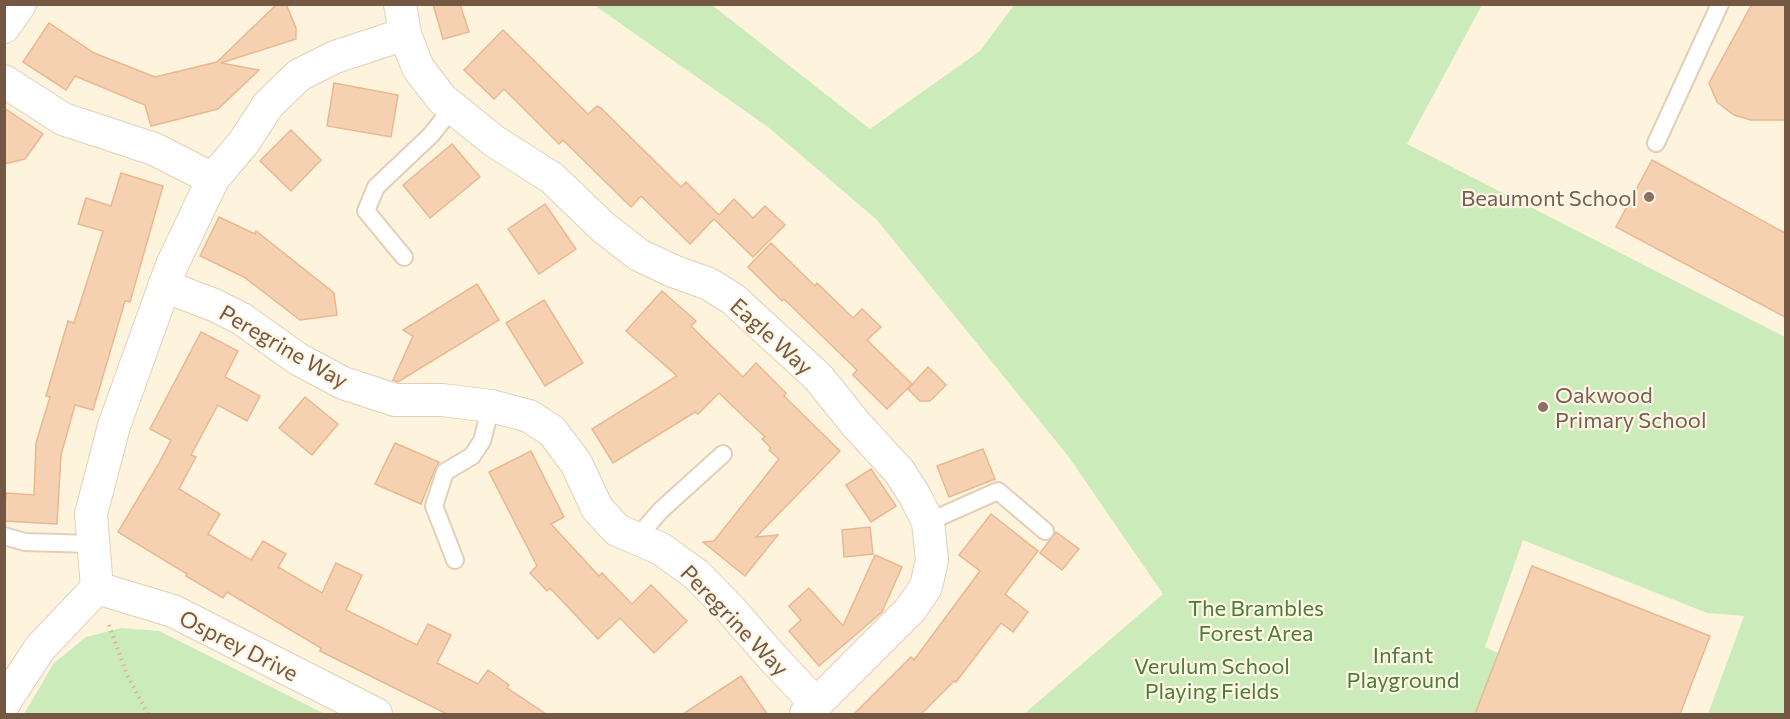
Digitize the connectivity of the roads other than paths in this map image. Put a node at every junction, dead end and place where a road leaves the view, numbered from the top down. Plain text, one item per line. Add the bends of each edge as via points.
1 (20, 4) edge
2 (1720, 4) edge
3 (402, 19) edge
4 (4, 27) edge
5 (4, 81) edge
6 (453, 107) junction
7 (1656, 143) dead end
8 (213, 179) junction
9 (404, 257) dead end
10 (164, 286) junction
11 (491, 406) junction
12 (723, 454) dead end
13 (928, 522) junction
14 (1045, 531) dead end
15 (4, 536) edge
16 (637, 538) junction
17 (93, 544) junction
18 (456, 560) dead end
19 (98, 588) junction
20 (4, 703) edge
21 (811, 709) edge
22 (376, 714) edge

1 - 4 street
2 - 7 lane
3 - 6 street, Eagle Way via 418,68
3 - 8 street via 299,75 268,105
5 - 8 street via 63,119 154,148
6 - 9 lane via 431,135 376,187 366,211
6 - 13 street, Eagle Way via 494,141 552,178 639,255 733,298 818,377 899,471
8 - 10 street
10 - 11 street, Peregrine Way via 242,320 343,383 395,400
10 - 17 street via 114,426 91,514
11 - 16 street, Peregrine Way via 530,416 552,431 576,463 597,508 617,530
11 - 18 lane via 482,441 472,456 445,472 434,506
12 - 16 lane via 660,511
13 - 14 lane via 998,492
13 - 21 street, Eagle Way via 932,560 926,587 910,610
15 - 17 lane via 25,542
16 - 21 street, Peregrine Way via 661,549 697,575
17 - 19 street
19 - 20 street via 40,648
19 - 22 street, Osprey Drive via 173,611

